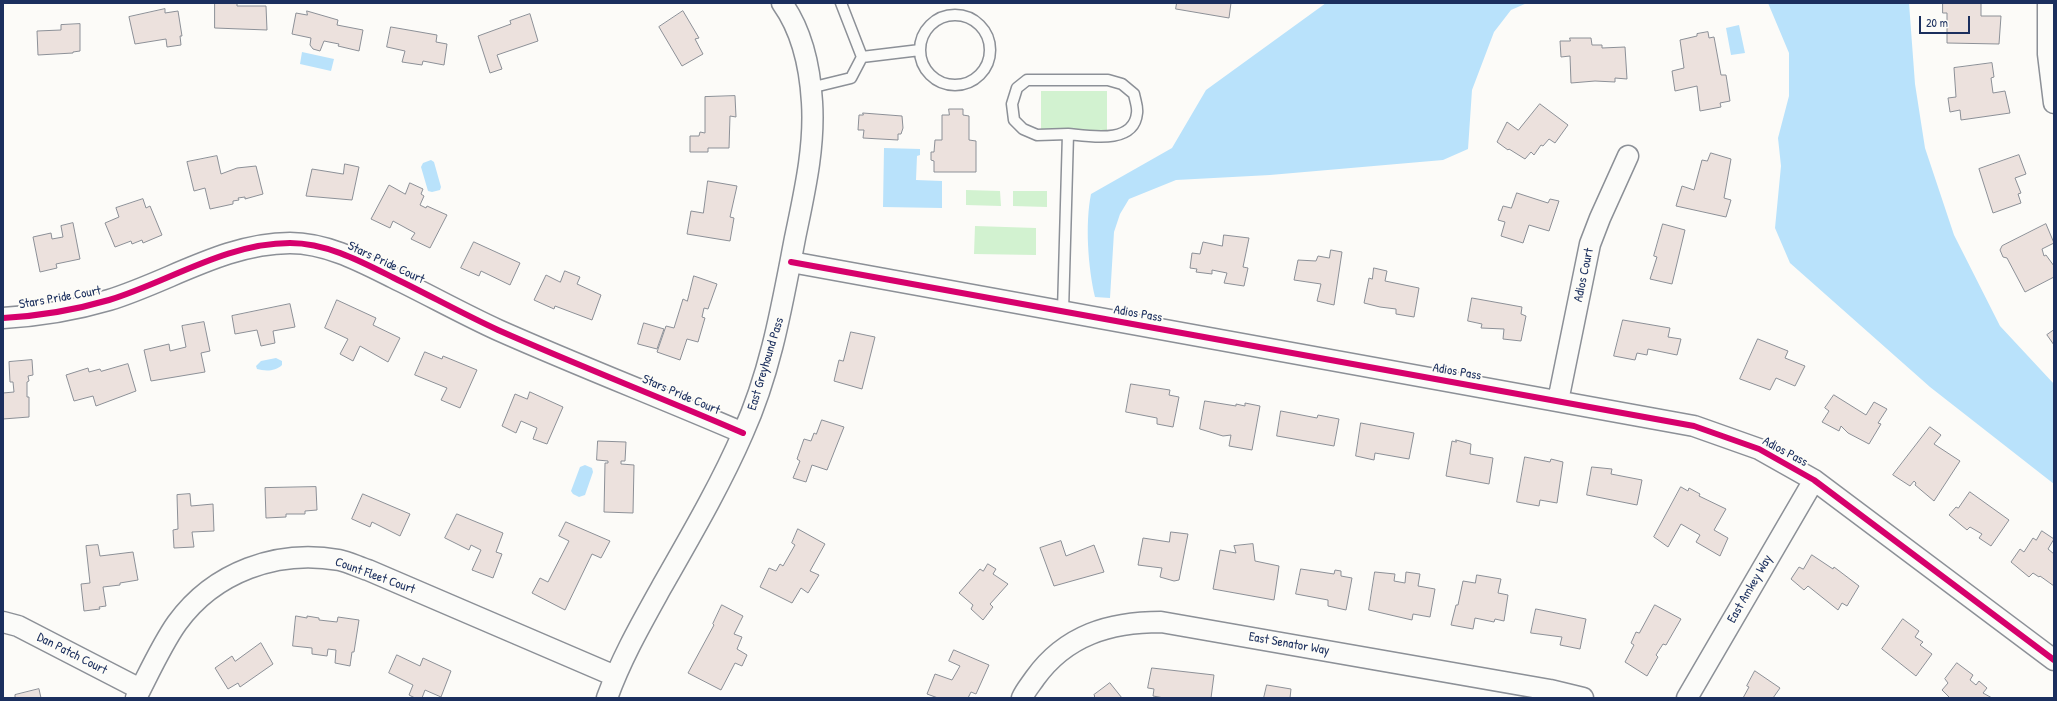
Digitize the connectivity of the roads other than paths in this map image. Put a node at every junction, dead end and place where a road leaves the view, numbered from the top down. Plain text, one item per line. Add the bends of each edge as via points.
1 (782, 3) edge
2 (841, 3) edge
3 (2048, 3) edge
4 (920, 50) junction
5 (862, 56) junction
6 (810, 88) junction
7 (2054, 103) edge
8 (1068, 134) junction
9 (1628, 156) dead end
10 (791, 262) junction
11 (1063, 311) junction
12 (3, 318) edge
13 (1558, 401) junction
14 (743, 433) junction
15 (1814, 480) junction
16 (3, 622) edge
17 (2054, 660) edge
18 (615, 676) junction
19 (138, 694) edge
20 (607, 698) edge
21 (1022, 698) edge
22 (1584, 698) edge
23 (1687, 698) edge

1 - 6 street, East Greyhound Pass via 802,43
2 - 5 lane
3 - 7 street via 2048,54
4 - 4 lane via 927,72 936,80 952,85 970,82 979,76 990,55 990,44 982,28 969,17 946,16 927,28
4 - 5 lane
5 - 6 lane via 851,78
6 - 10 street, East Greyhound Pass via 812,136 808,174
8 - 8 lane via 1108,137 1125,132 1133,124 1137,113 1134,94 1122,84 1108,80 1027,80 1017,88 1012,104 1014,120 1023,129 1037,135
8 - 11 lane
9 - 13 street, Adios Court via 1590,244
10 - 11 street, Adios Pass
10 - 14 street, East Greyhound Pass via 772,354
11 - 13 street, Adios Pass
12 - 14 street, Stars Pride Court via 64,310 109,300 236,251 291,242 350,256 496,329
13 - 15 street, Adios Pass via 1694,426 1759,449
14 - 18 street, East Greyhound Pass
15 - 17 street, Adios Pass
15 - 23 street, East Amkey Way
16 - 19 street, Dan Patch Court via 18,626
18 - 19 street, Count Fleet Court via 368,570 340,560 314,557 251,566 214,586 193,604 176,624
18 - 20 street, East Greyhound Pass
21 - 22 street, East Senator Way via 1045,664 1083,637 1108,627 1134,622 1161,622

